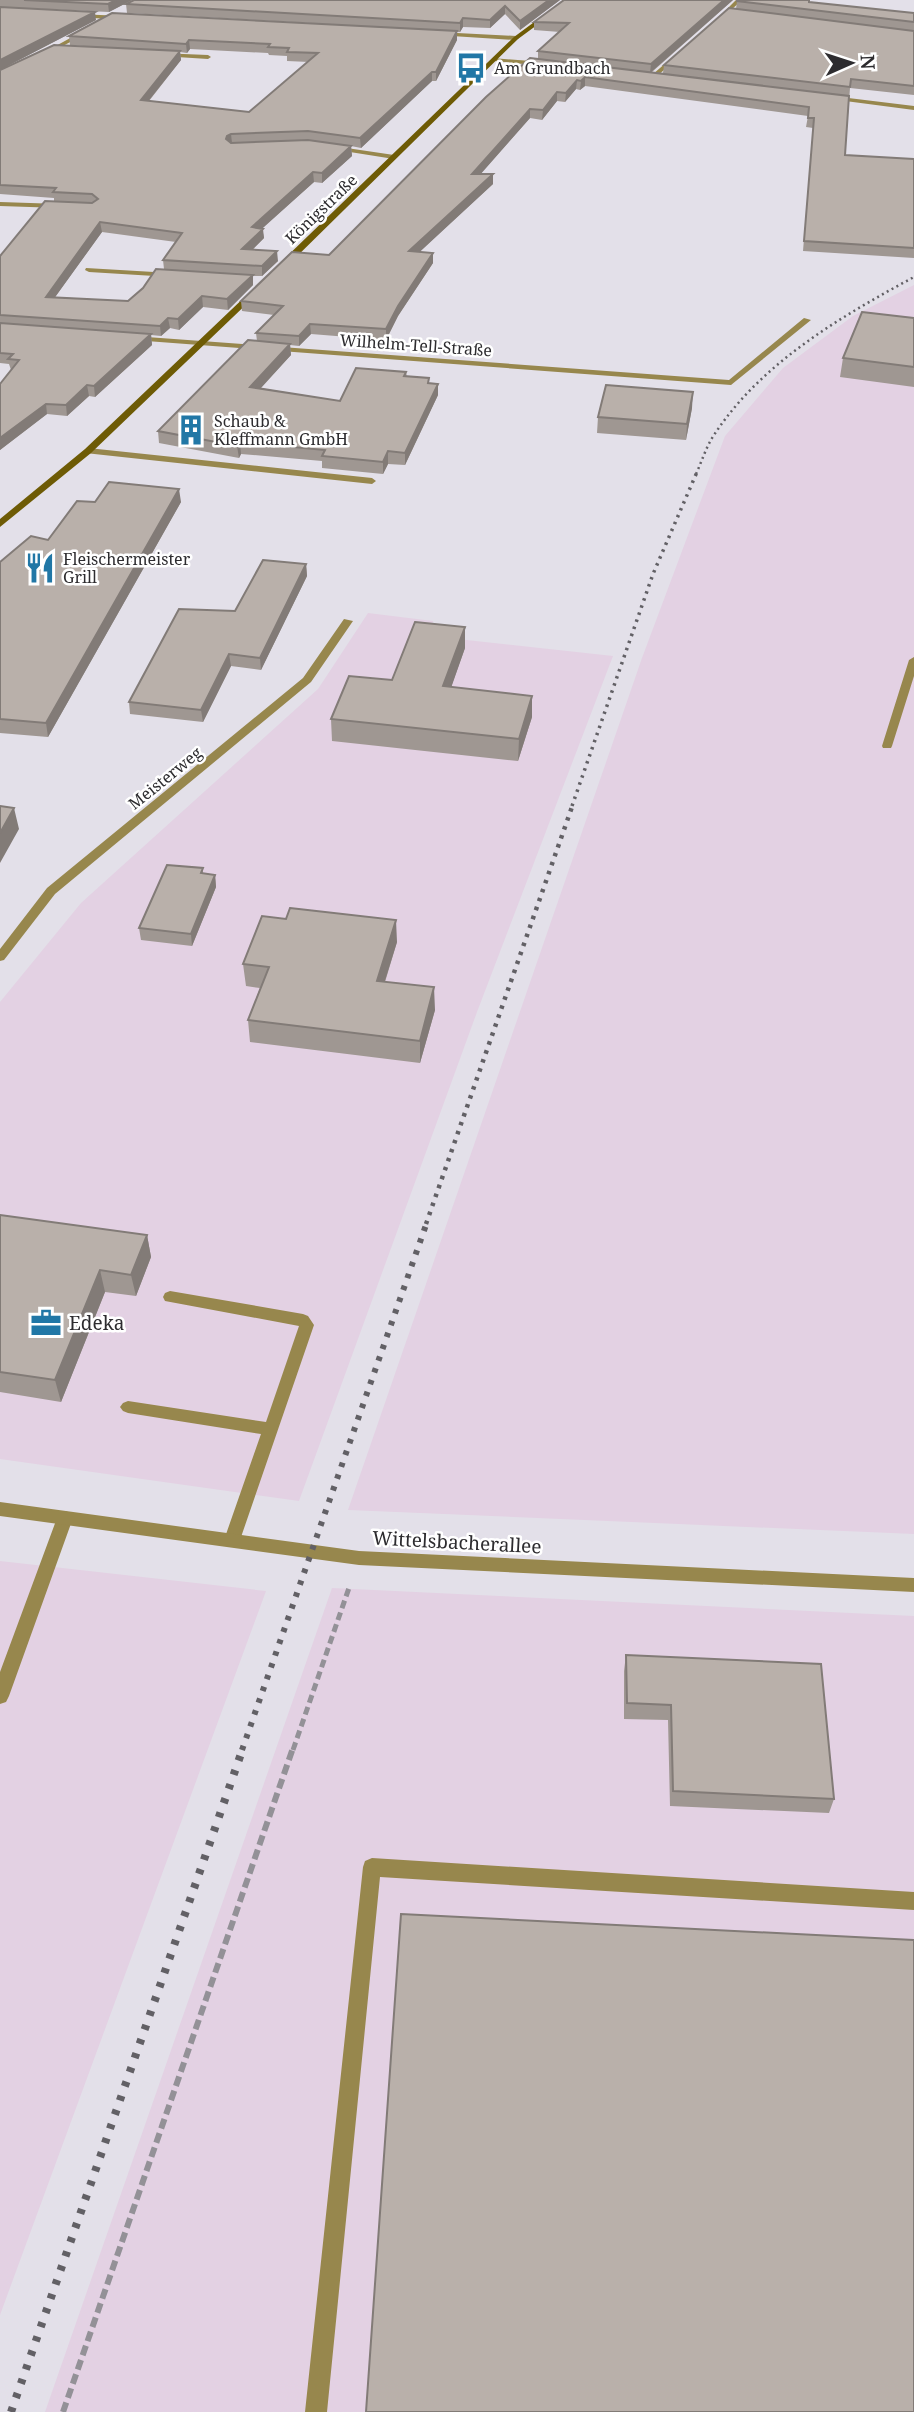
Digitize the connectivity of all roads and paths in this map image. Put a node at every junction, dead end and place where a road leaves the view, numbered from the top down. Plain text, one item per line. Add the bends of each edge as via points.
1 (568, 0) edge
2 (739, 0) edge
3 (726, 12) junction
4 (739, 14) edge
5 (75, 15) edge
6 (124, 15) edge
7 (112, 17) junction
8 (716, 21) edge
9 (100, 23) edge
10 (89, 30) edge
11 (432, 34) edge
12 (516, 38) junction
13 (685, 48) edge
14 (54, 49) junction
15 (66, 50) edge
16 (157, 54) edge
17 (208, 57) edge
18 (34, 58) edge
19 (494, 59) junction
20 (547, 64) edge
21 (641, 75) edge
22 (654, 76) junction
23 (668, 78) edge
24 (818, 96) edge
25 (914, 108) edge
26 (321, 147) edge
27 (394, 157) junction
28 (0, 204) edge
29 (66, 207) edge
30 (89, 270) dead end
31 (275, 273) edge
32 (185, 276) edge
33 (258, 289) edge
34 (807, 320) dead end
35 (123, 337) edge
36 (205, 342) junction
37 (88, 451) junction
38 (372, 481) edge
39 (0, 524) edge
40 (348, 621) dead end
41 (914, 660) edge
42 (887, 746) dead end
43 (0, 957) edge
44 (170, 1297) dead end
45 (128, 1407) dead end
46 (271, 1429) junction
47 (0, 1509) edge
48 (65, 1518) junction
49 (232, 1539) junction
50 (359, 1558) junction
51 (914, 1585) edge
52 (0, 1696) edge
53 (914, 1901) edge
54 (63, 2412) edge
55 (316, 2412) edge

1 - 12 main road, Königstraße
2 - 3 street
3 - 4 street
3 - 8 street
5 - 7 street
6 - 7 street
7 - 9 street
10 - 14 street
11 - 12 street
12 - 19 main road, Königstraße
13 - 22 street
14 - 15 street
14 - 18 street
16 - 17 street
19 - 20 street
19 - 27 main road, Königstraße
21 - 22 street
22 - 23 street
24 - 25 street
26 - 27 street
27 - 31 main road, Königstraße
28 - 29 street
30 - 32 street
33 - 36 main road
34 - 36 street, Wilhelm-Tell-Straße via 731,383
35 - 36 street, Wilhelm-Tell-Straße
36 - 37 main road
37 - 38 street
37 - 39 main road
40 - 43 street, Meisterweg via 307,680 51,891
41 - 42 street
44 - 46 street via 307,1325
45 - 46 street
46 - 49 street
47 - 48 street, Wittelsbacherallee
48 - 49 street, Wittelsbacherallee
48 - 52 street
49 - 50 street, Wittelsbacherallee
50 - 51 street, Wittelsbacherallee
50 - 54 path
53 - 55 street via 372,1867

